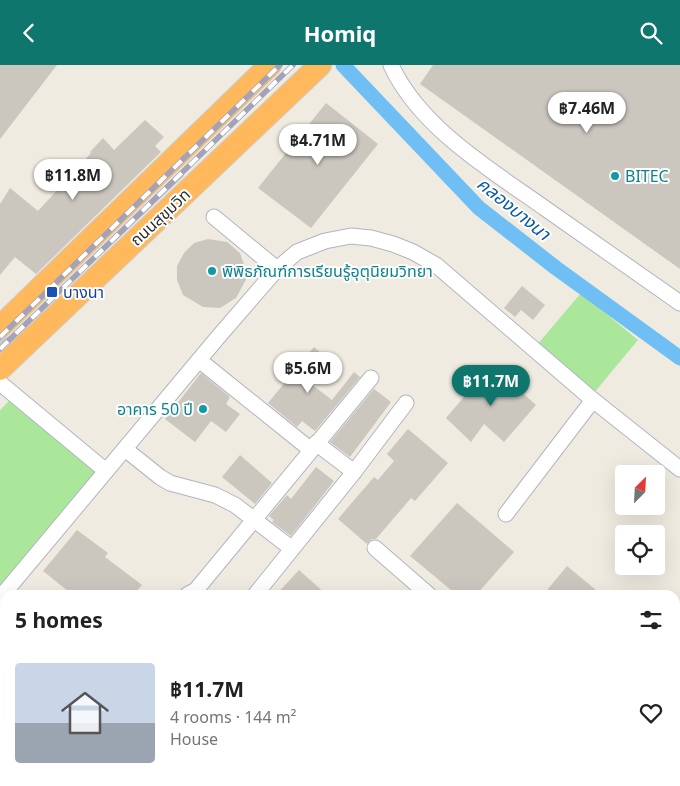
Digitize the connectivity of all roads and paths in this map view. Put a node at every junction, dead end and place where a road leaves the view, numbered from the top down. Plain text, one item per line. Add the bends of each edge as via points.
1 (270, 65) edge
2 (320, 65) edge
3 (391, 65) edge
4 (214, 217) dead end
5 (277, 269) junction
6 (680, 303) edge
7 (0, 327) edge
8 (199, 360) junction
9 (0, 369) edge
10 (371, 378) dead end
11 (0, 383) edge
12 (593, 400) junction
13 (406, 403) dead end
14 (314, 446) junction
15 (125, 449) junction
16 (680, 469) edge
17 (106, 471) junction
18 (354, 473) junction
19 (506, 514) dead end
20 (253, 520) junction
21 (291, 548) junction
22 (375, 548) dead end
23 (6, 590) edge
24 (196, 590) edge
25 (258, 590) edge
26 (423, 590) edge

1 - 7 highway, ถนนสุขุมวิท
2 - 9 highway, ถนนสุขุมวิท
3 - 6 street via 403,88 467,154
4 - 5 street
5 - 8 street
5 - 12 street via 297,252 325,241 352,236 371,238 406,249 436,265
8 - 14 street
8 - 15 street
10 - 14 street
11 - 17 street
12 - 16 street
12 - 19 street
13 - 18 street
14 - 18 street
14 - 20 street
15 - 17 street
15 - 20 street via 170,483 215,495 235,505
17 - 23 street
18 - 21 street
20 - 21 street
20 - 24 street
21 - 25 street
22 - 26 street

